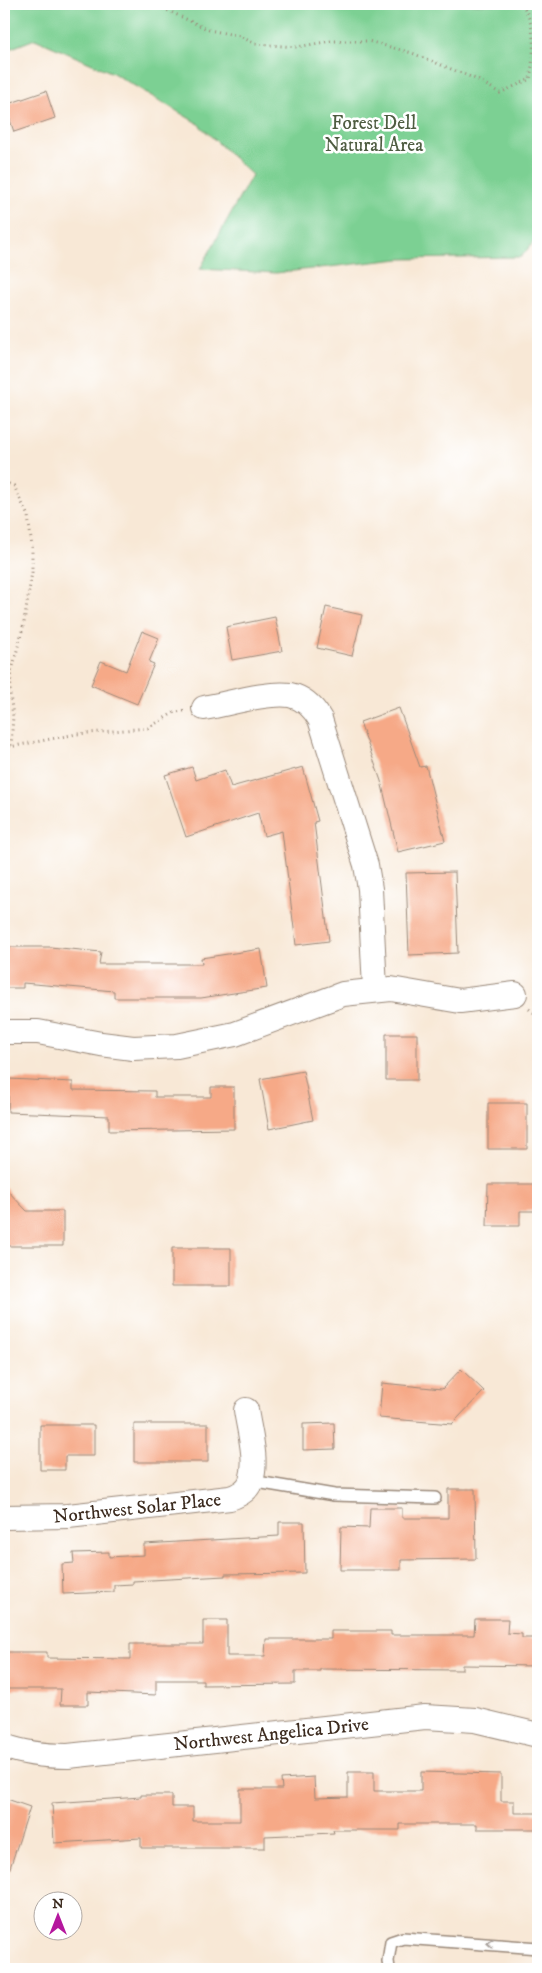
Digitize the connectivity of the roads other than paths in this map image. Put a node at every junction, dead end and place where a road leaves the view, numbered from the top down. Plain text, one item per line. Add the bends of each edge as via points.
1 (204, 708) road end
2 (374, 990) junction
3 (515, 994) dead end
4 (4, 1032) edge
5 (246, 1410) dead end
6 (251, 1481) junction
7 (435, 1498) dead end
8 (4, 1517) edge
9 (538, 1736) edge
10 (4, 1746) edge
11 (538, 1948) edge
12 (389, 1969) edge

1 - 2 street via 291,696 314,709 320,719 366,865
2 - 3 street via 391,989 460,1001
2 - 4 street via 343,994 235,1034 177,1046 133,1048 38,1032
5 - 6 street via 253,1457
6 - 7 lane via 334,1495
6 - 8 street, Northwest Solar Place via 240,1494 230,1498 68,1516
9 - 10 street, Northwest Angelica Drive via 475,1720 425,1717 68,1756 47,1756
11 -> 12 lane via 402,1938 391,1942

